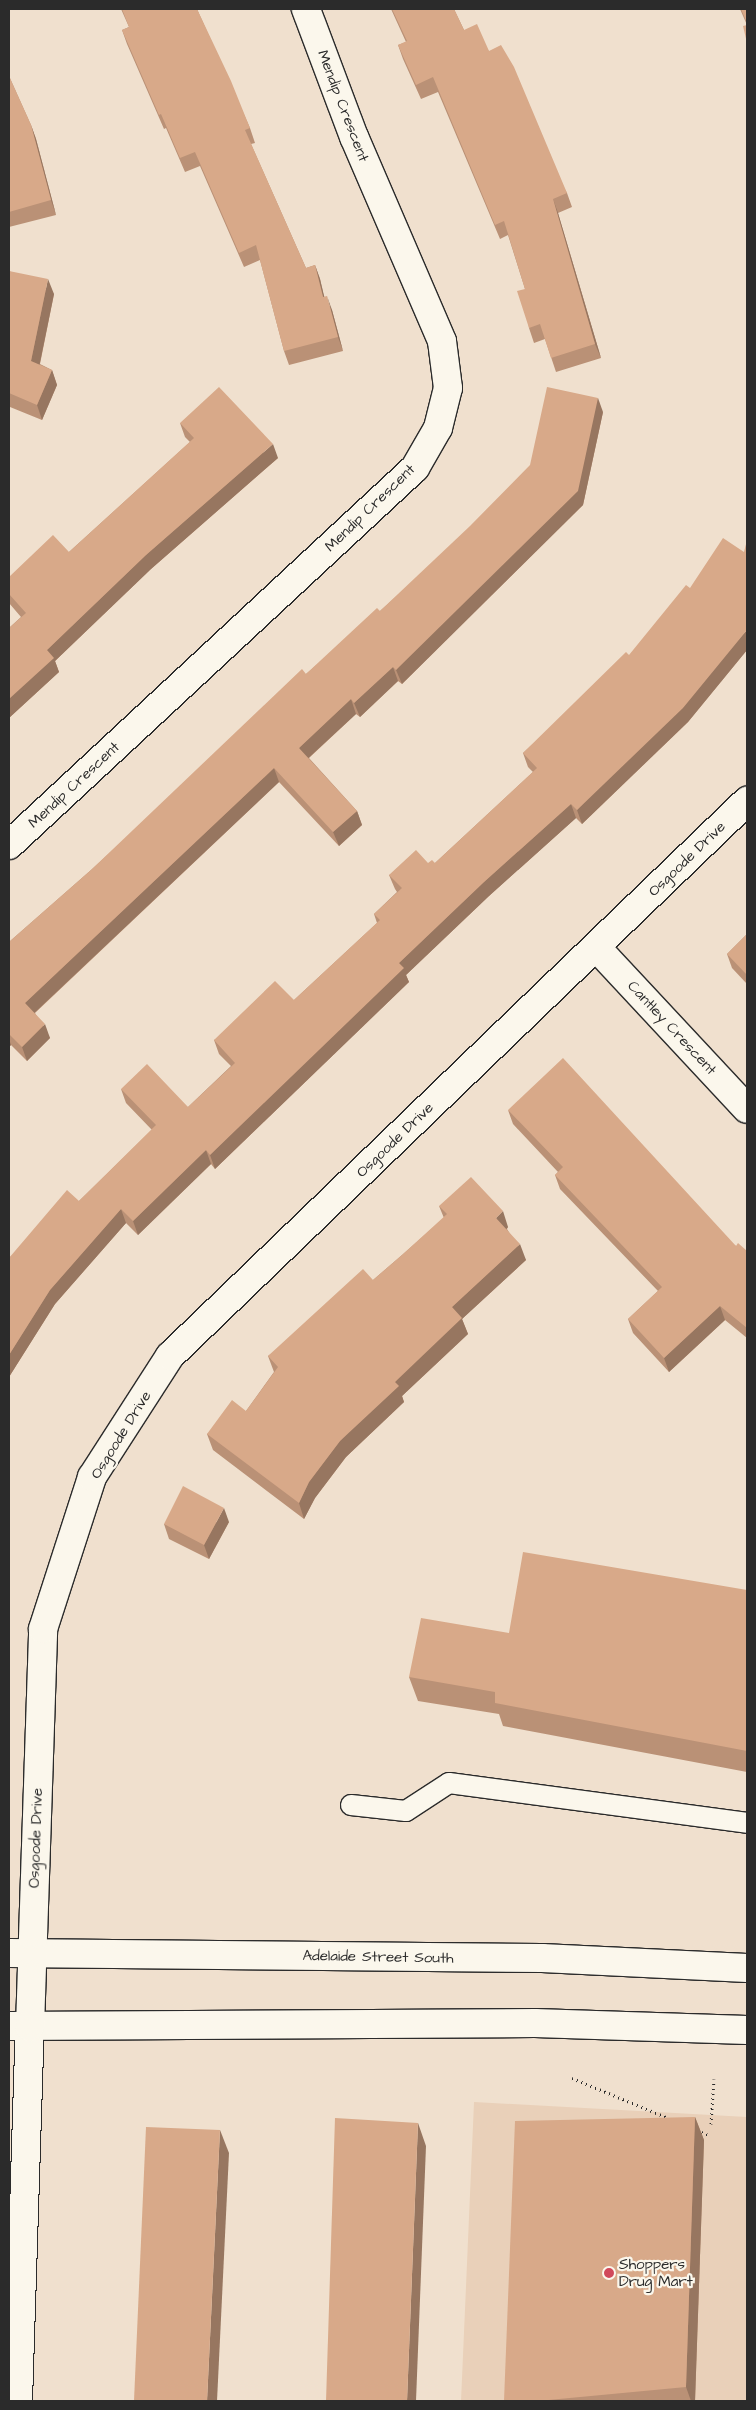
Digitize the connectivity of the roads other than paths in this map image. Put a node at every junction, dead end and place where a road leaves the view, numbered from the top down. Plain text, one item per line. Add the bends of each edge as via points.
1 (306, 9) edge
2 (747, 802) edge
3 (9, 845) edge
4 (596, 947) junction
5 (747, 1109) edge
6 (351, 1805) dead end
7 (747, 1824) edge
8 (20, 1953) edge
9 (747, 1968) edge
10 (19, 2026) edge
11 (747, 2030) edge
12 (18, 2401) edge

1 - 3 street, Mendip Crescent via 354,137 442,341 448,388 438,428 415,468
2 - 4 street, Osgoode Drive
4 - 5 street, Cantley Crescent
4 - 8 street, Osgoode Drive via 170,1356 92,1477 43,1629
6 - 7 lane via 406,1811 448,1783
8 - 9 street, Adelaide Street South via 542,1958
8 - 10 street, Osgoode Drive
10 - 11 street via 535,2023
10 - 12 street, Osgoode Drive

